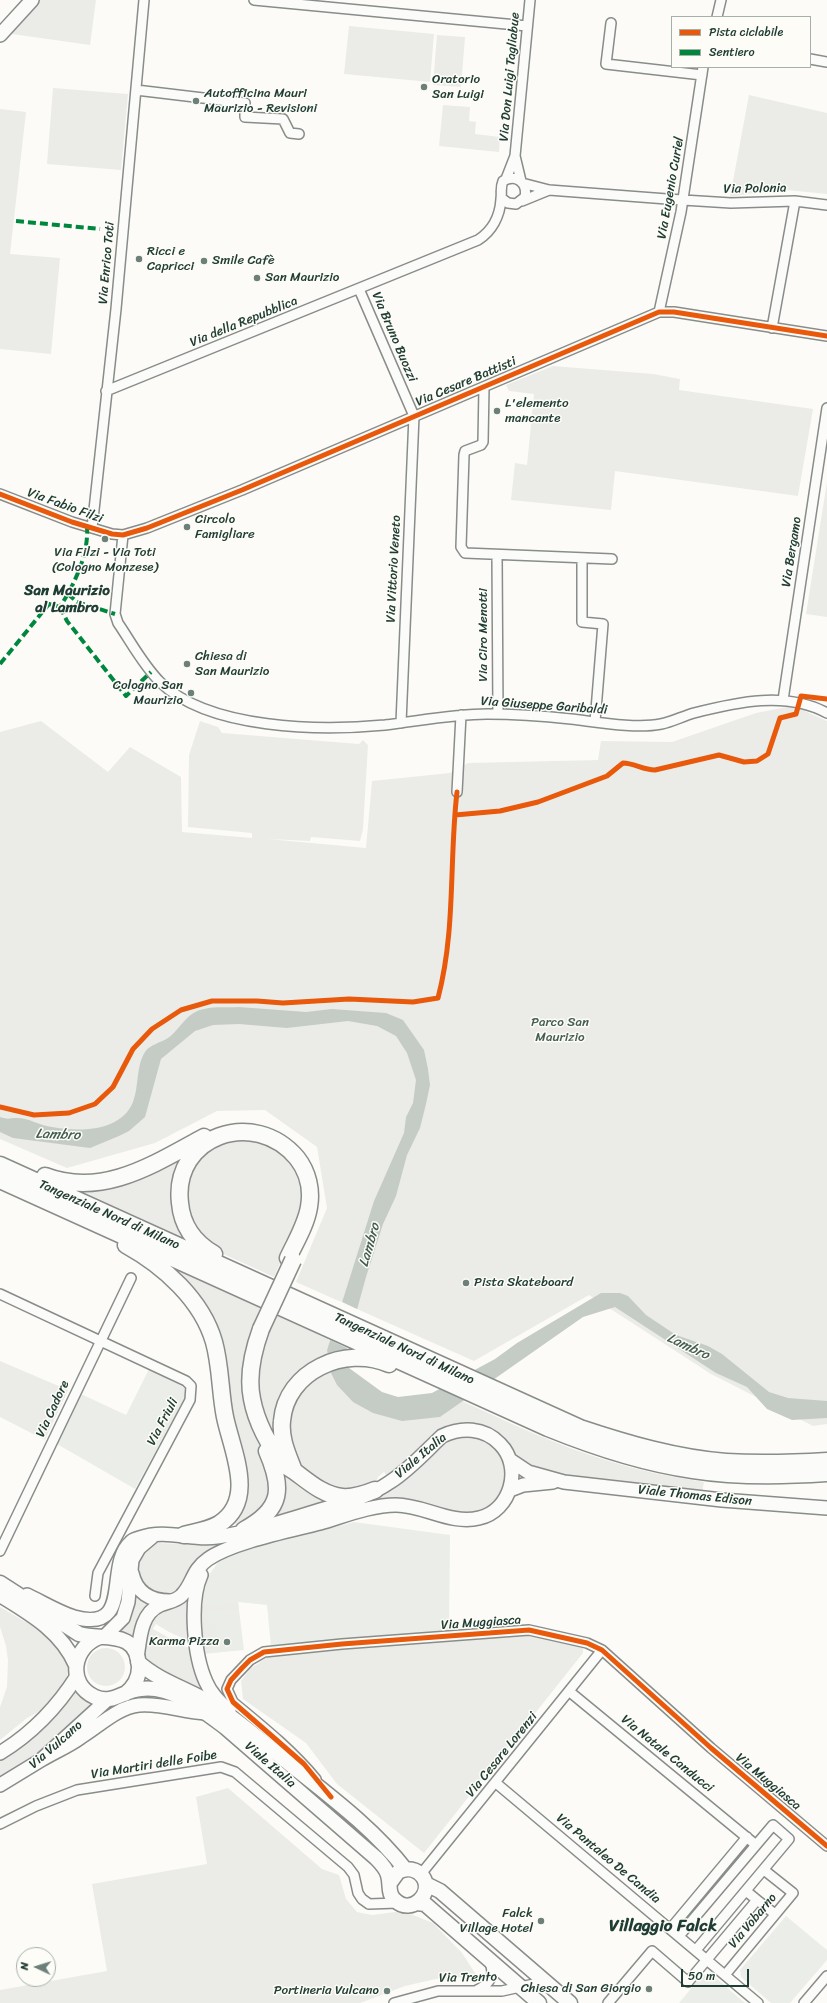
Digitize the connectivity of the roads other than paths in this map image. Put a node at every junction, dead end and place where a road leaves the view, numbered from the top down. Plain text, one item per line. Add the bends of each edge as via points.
1 (32, 0) edge
2 (144, 0) edge
3 (254, 0) edge
4 (530, 0) edge
5 (721, 0) edge
6 (716, 16) edge
7 (610, 23) dead end
8 (527, 26) junction
9 (0, 35) edge
10 (811, 59) edge
11 (827, 62) edge
12 (702, 71) edge
13 (136, 90) junction
14 (299, 134) dead end
15 (515, 156) junction
16 (506, 179) junction
17 (522, 182) junction
18 (549, 190) junction
19 (501, 198) junction
20 (684, 200) junction
21 (522, 201) junction
22 (795, 201) junction
23 (827, 205) edge
24 (359, 289) junction
25 (659, 312) junction
26 (772, 328) junction
27 (827, 336) edge
28 (484, 387) junction
29 (106, 391) junction
30 (827, 408) edge
31 (414, 416) junction
32 (0, 494) edge
33 (92, 528) junction
34 (123, 535) junction
35 (497, 555) junction
36 (582, 558) junction
37 (612, 559) dead end
38 (783, 700) junction
39 (827, 713) edge
40 (498, 714) junction
41 (461, 715) junction
42 (594, 722) junction
43 (401, 723) junction
44 (456, 792) dead end
45 (0, 1156) edge
46 (0, 1165) edge
47 (0, 1180) edge
48 (102, 1226) junction
49 (291, 1259) junction
50 (131, 1278) dead end
51 (0, 1294) edge
52 (327, 1315) junction
53 (258, 1328) junction
54 (100, 1340) junction
55 (440, 1377) junction
56 (492, 1400) junction
57 (510, 1460) junction
58 (827, 1461) edge
59 (716, 1466) junction
60 (294, 1471) junction
61 (827, 1473) edge
62 (564, 1482) junction
63 (375, 1490) junction
64 (510, 1490) junction
65 (827, 1508) edge
66 (244, 1530) junction
67 (155, 1534) junction
68 (184, 1535) junction
69 (0, 1551) edge
70 (208, 1559) junction
71 (131, 1569) junction
72 (0, 1583) edge
73 (0, 1595) edge
74 (95, 1596) dead end
75 (171, 1601) junction
76 (103, 1636) junction
77 (602, 1650) junction
78 (138, 1660) junction
79 (76, 1670) junction
80 (570, 1692) junction
81 (125, 1694) junction
82 (108, 1699) junction
83 (206, 1713) junction
84 (238, 1721) junction
85 (0, 1753) edge
86 (41, 1760) junction
87 (496, 1783) junction
88 (0, 1785) edge
89 (331, 1797) junction
90 (0, 1824) edge
91 (747, 1837) junction
92 (756, 1845) junction
93 (827, 1846) edge
94 (405, 1869) junction
95 (764, 1870) junction
96 (423, 1879) junction
97 (746, 1891) junction
98 (393, 1893) junction
99 (757, 1900) junction
100 (417, 1903) junction
101 (775, 1914) junction
102 (671, 1928) junction
103 (679, 1936) junction
104 (696, 1950) junction
105 (487, 1958) junction
106 (707, 1959) junction
107 (725, 1975) junction
108 (827, 1976) edge
109 (543, 1982) junction
110 (520, 1987) junction
111 (476, 1991) junction
112 (394, 2003) edge
113 (540, 2003) edge
114 (570, 2003) edge
115 (608, 2003) edge
116 (758, 2003) edge
117 (804, 2003) edge

1 - 9 main road
2 - 13 street, Via Enrico Toti
3 - 8 street
4 - 8 street, Via Don Luigi Tagliabue
5 - 6 street
7 - 12 street via 606,64
8 - 15 street, Via Don Luigi Tagliabue
10 - 11 street
12 - 20 street, Via Eugenio Curiel
13 - 14 street via 246,103 245,117 283,119 290,133
13 - 29 street, Via Enrico Toti
15 - 16 street, Via Don Luigi Tagliabue
15 - 17 street, Via Don Luigi Tagliabue
16 - 17 street via 516,178
16 - 19 street, Via della Repubblica via 500,190
17 - 18 street
17 - 21 street via 526,191
18 - 20 street
18 - 21 street
19 - 21 street via 512,204
19 - 24 street, Via della Repubblica via 494,223 488,233 478,240
20 - 22 street, Via Polonia via 731,203
20 - 25 street, Via Eugenio Curiel
22 - 23 street, Via Polonia
22 - 26 street
24 - 29 street, Via della Repubblica
24 - 31 street, Via Bruno Buozzi
25 - 26 street, Via Cesare Battisti via 674,312
25 - 28 street, Via Cesare Battisti
26 - 27 street, Via Cesare Battisti
28 - 31 street, Via Cesare Battisti
28 - 35 street, Via Cesare Battisti via 483,442 465,451 464,455 461,547 465,553
29 - 33 street, Via Enrico Toti
30 - 38 street, Via Bergamo
31 - 34 street, Via Cesare Battisti via 242,490 148,528
31 - 43 street, Via Vittorio Veneto
32 - 33 street, Via Fabio Filzi
33 - 34 street, Via Fabio Filzi
34 - 43 street, Via Giuseppe Garibaldi via 115,617 151,672 166,687 209,711 246,720 317,726
35 - 36 street, Via Cesare Battisti
35 - 40 street, Via Ciro Menotti
36 - 37 street, Via Cesare Battisti
36 - 42 street via 582,622 603,624
38 - 39 street, Via Giuseppe Garibaldi via 808,704
38 - 42 street, Via Giuseppe Garibaldi via 703,711 662,724 646,726
40 - 41 street, Via Giuseppe Garibaldi
40 - 42 street, Via Giuseppe Garibaldi via 551,716
41 - 43 street, Via Giuseppe Garibaldi
41 - 44 street
45 - 49 highway via 62,1182 97,1183 131,1174 222,1130 242,1126 269,1130 287,1140 300,1153 314,1182 313,1217
46 - 52 highway, Tangenziale Nord di Milano
47 - 48 highway, Tangenziale Nord di Milano
48 - 52 highway, Tangenziale Nord di Milano
48 - 68 highway via 112,1237 164,1270 201,1312 214,1343 225,1414 241,1486 234,1509 227,1518 212,1528
49 - 52 highway via 309,1206 309,1182 300,1162 276,1139 259,1133 232,1133 204,1145 189,1161 180,1184 180,1208 188,1230 195,1240 203,1248
49 - 53 highway
50 - 54 street, Via Cadore
51 - 54 street, Via Friuli
52 - 55 highway via 359,1330
53 - 60 highway via 252,1356 250,1385 255,1410 267,1437 285,1465
53 - 66 highway via 247,1354 246,1398 278,1482 275,1500 270,1510 256,1524
54 - 69 street, Via Cadore
54 - 74 street, Via Friuli via 186,1381 192,1391 190,1400 98,1573
55 - 56 highway, Tangenziale Nord di Milano
55 - 60 highway via 362,1358 322,1365 300,1381 285,1409 282,1435
56 - 59 highway, Tangenziale Nord di Milano via 555,1418 610,1438
56 - 59 highway, Tangenziale Nord di Milano via 548,1428 598,1448 672,1466
57 - 62 main road, Viale Thomas Edison via 528,1472
57 - 63 main road, Viale Italia via 505,1449 486,1434 476,1430 452,1432 442,1436 390,1482
57 - 64 main road, Viale Italia
58 - 59 highway, Tangenziale Nord di Milano
59 - 61 highway, Tangenziale Nord di Milano via 787,1475
60 - 63 highway via 311,1485 342,1497
62 - 64 main road, Viale Thomas Edison via 541,1482
62 - 65 main road, Viale Thomas Edison via 722,1500
63 - 66 main road, Viale Italia via 352,1500 271,1525
64 - 70 main road via 497,1509 478,1518 457,1518 408,1506 384,1506 225,1550
66 - 68 main road, Viale Italia via 215,1537
67 - 68 main road, Viale Italia
67 - 71 main road via 139,1548 132,1560
67 - 72 main road, Viale Italia via 131,1542 121,1558 115,1601 111,1610 94,1619 73,1617
70 - 75 main road via 198,1568 181,1596
70 - 84 main road via 196,1591 197,1650 213,1695
71 - 75 main road via 136,1585 144,1595 157,1600
71 - 76 main road via 128,1602 123,1618
72 - 76 main road, Viale Italia via 74,1631 86,1636
73 - 79 main road via 55,1633 63,1642
75 - 78 main road via 159,1605 148,1615 139,1639
76 - 78 main road, Viale Italia via 123,1640 132,1647
76 - 79 main road via 83,1647
77 - 80 street, Via Cesare Lorenzi
77 - 89 street, Via Muggiasca via 588,1643 529,1630 264,1652 250,1660 231,1680 228,1689 233,1702 304,1764
77 - 93 street, Via Muggiasca via 711,1748
78 - 81 main road via 139,1671 135,1683
78 - 84 main road, Viale Italia via 161,1678 206,1700
79 - 82 main road via 79,1682 89,1693
79 - 85 main road via 62,1698 53,1708 22,1737
80 - 87 street, Via Cesare Lorenzi
80 - 91 street, Via Natale Canducci
81 - 82 main road, Viale Italia
81 - 83 main road, Viale Italia via 140,1688 161,1689
82 - 86 main road, Via Vulcano
83 - 86 main road via 138,1705 114,1715
83 - 98 main road, Viale Italia via 225,1726 376,1858 386,1870
84 - 89 main road, Viale Italia
86 - 88 main road, Via Vulcano
87 - 96 street, Via Cesare Lorenzi
87 - 102 street, Via Pantaleo De Candia
89 - 94 main road, Viale Italia via 392,1853
90 - 98 street, Via Martiri delle Foibe via 72,1792 221,1766 238,1774 348,1868 354,1876 362,1899 369,1904 379,1903
91 - 92 street, Via Natale Canducci
91 - 102 street
92 - 95 street via 772,1825 789,1839
92 - 103 street
94 - 96 main road via 415,1870
94 - 98 main road via 395,1874
95 - 97 street
95 - 101 street, Via Vobarno via 793,1893
96 - 100 main road via 425,1894
96 - 109 main road
97 - 99 street
97 - 104 street
98 - 100 main road via 407,1906
99 - 101 street
99 - 106 street
100 - 105 main road via 425,1904
101 - 107 street, Via Vobarno
102 - 103 street, Via Pantaleo De Candia
103 - 104 street, Via Pantaleo De Candia
104 - 106 street, Via Pantaleo De Candia
105 - 110 main road
105 - 111 street via 493,1969 492,1975 485,1986
106 - 107 street, Via Pantaleo De Candia
106 - 115 street via 688,1982 652,1951
107 - 116 street, Via Pantaleo De Candia
108 - 117 street
109 - 110 street, Via Trento
109 - 114 main road
110 - 111 street, Via Trento via 502,1991
110 - 113 main road
111 - 112 street, Via Trento via 438,1991

